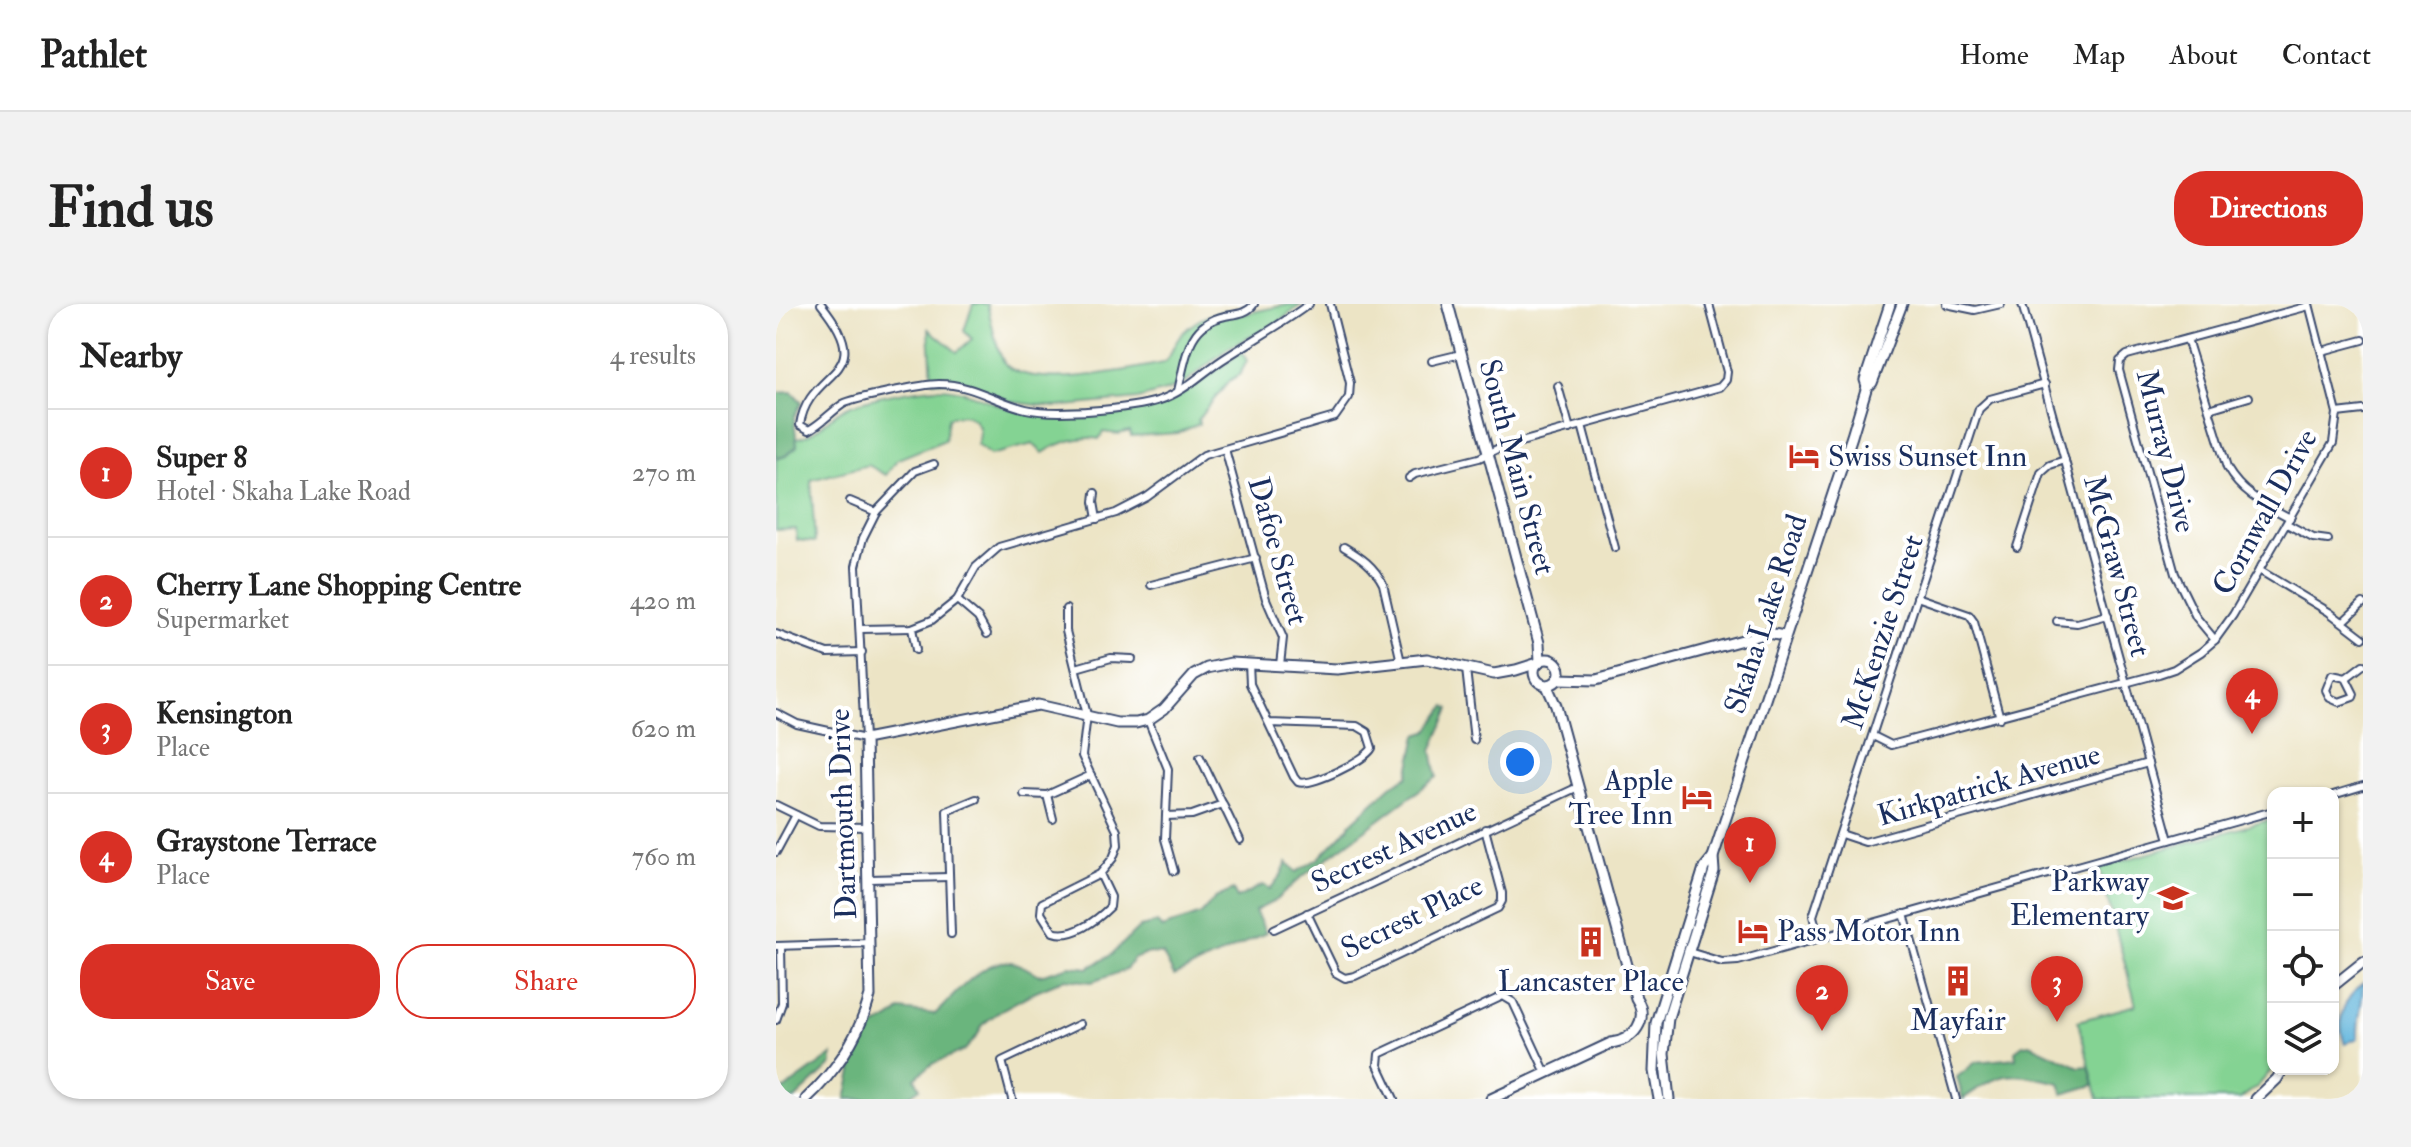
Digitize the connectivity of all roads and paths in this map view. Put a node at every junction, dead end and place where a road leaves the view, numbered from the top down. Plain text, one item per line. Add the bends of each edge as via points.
1 (821, 304) edge
2 (1254, 304) edge
3 (1309, 304) edge
4 (1330, 304) edge
5 (1448, 304) edge
6 (1709, 304) edge
7 (1890, 304) edge
8 (1902, 304) edge
9 (1946, 304) edge
10 (2001, 304) edge
11 (2022, 304) edge
12 (2309, 305) edge
13 (2187, 339) junction
14 (2363, 340) edge
15 (2322, 351) junction
16 (1461, 354) junction
17 (1432, 361) dead end
18 (2045, 384) junction
19 (1558, 386) dead end
20 (1867, 386) junction
21 (1178, 393) junction
22 (2249, 397) dead end
23 (2209, 409) junction
24 (2363, 410) edge
25 (2337, 413) junction
26 (1582, 425) junction
27 (1570, 429) junction
28 (1225, 449) junction
29 (1488, 452) junction
30 (2065, 460) junction
31 (934, 464) dead end
32 (1409, 478) dead end
33 (1095, 493) dead end
34 (850, 501) dead end
35 (876, 512) junction
36 (1097, 519) junction
37 (2288, 521) junction
38 (2328, 540) dead end
39 (1344, 547) dead end
40 (2017, 547) dead end
41 (1615, 548) dead end
42 (1256, 558) junction
43 (2259, 570) junction
44 (1151, 585) dead end
45 (1917, 597) junction
46 (957, 600) junction
47 (2363, 603) edge
48 (1066, 609) dead end
49 (2108, 615) junction
50 (2057, 621) dead end
51 (2344, 621) junction
52 (912, 628) junction
53 (861, 629) junction
54 (776, 634) edge
55 (987, 634) dead end
56 (1765, 634) junction
57 (1784, 636) junction
58 (2363, 638) edge
59 (2215, 640) junction
60 (1781, 647) junction
61 (916, 650) dead end
62 (862, 652) junction
63 (1132, 659) dead end
64 (1543, 661) junction
65 (1401, 662) junction
66 (1249, 663) junction
67 (1280, 665) junction
68 (2363, 665) edge
69 (1076, 668) junction
70 (1466, 669) junction
71 (1509, 672) junction
72 (2346, 678) junction
73 (1536, 679) junction
74 (1556, 679) junction
75 (2127, 683) junction
76 (776, 713) edge
77 (1087, 715) junction
78 (2000, 718) junction
79 (1148, 720) junction
80 (1269, 723) junction
81 (1873, 736) junction
82 (865, 739) junction
83 (1474, 740) dead end
84 (1200, 757) dead end
85 (2148, 763) junction
86 (1091, 775) junction
87 (2363, 786) edge
88 (1578, 787) junction
89 (2339, 793) edge
90 (1024, 794) dead end
91 (1047, 795) junction
92 (976, 799) dead end
93 (1223, 804) junction
94 (776, 805) edge
95 (2267, 813) edge
96 (796, 815) junction
97 (1166, 816) junction
98 (1053, 819) dead end
99 (867, 827) junction
100 (1485, 829) junction
101 (1841, 834) junction
102 (1240, 840) dead end
103 (2169, 840) junction
104 (776, 852) edge
105 (1174, 871) dead end
106 (1100, 874) junction
107 (949, 877) junction
108 (869, 879) junction
109 (1307, 913) junction
110 (1904, 914) junction
111 (1274, 929) dead end
112 (951, 934) dead end
113 (1819, 938) junction
114 (870, 943) junction
115 (778, 946) edge
116 (1684, 950) junction
117 (2363, 962) edge
118 (2339, 981) edge
119 (776, 1020) edge
120 (1080, 1024) dead end
121 (1634, 1031) junction
122 (1654, 1045) junction
123 (1546, 1073) junction
124 (2278, 1075) edge
125 (806, 1099) edge
126 (1012, 1099) edge
127 (1394, 1099) edge
128 (1491, 1099) edge
129 (1659, 1099) edge
130 (1669, 1099) edge
131 (1956, 1099) edge
132 (2256, 1099) edge

1 - 21 street via 839,327 845,360 802,412 800,425 809,430 846,403 935,384 971,388 1025,409 1059,412 1143,404
2 - 21 street via 1198,329
3 - 21 street
4 - 28 street via 1350,383 1343,409 1319,423
5 - 16 street, South Main Street
6 - 26 street via 1726,368 1724,383
7 - 20 street, Skaha Lake Road
8 - 20 street, Skaha Lake Road
9 - 10 street via 1969,310
11 - 18 street, McGraw Street
12 - 13 street, Murray Drive
12 - 15 street, Cornwall Drive
13 - 23 street
13 - 59 street, Murray Drive via 2127,355 2119,370 2175,574 2196,617
14 - 15 street
15 - 25 street, Cornwall Drive
16 - 17 street
16 - 29 street, South Main Street
18 - 30 street, McGraw Street
18 - 45 street, McKenzie Street via 1981,405
19 - 27 street
20 - 57 street, Skaha Lake Road
22 - 23 street
23 - 37 street via 2234,480
24 - 25 street
25 - 37 street, Cornwall Drive via 2333,443
26 - 27 street
26 - 41 street
27 - 29 street
28 - 36 street via 1204,455 1130,507
28 - 42 street, Dafoe Street
29 - 32 street
29 - 64 street, South Main Street
30 - 40 street via 2041,473
30 - 49 street, McGraw Street
31 - 35 street, Dartmouth Drive via 915,471
33 - 36 street
34 - 35 street
35 - 53 street, Dartmouth Drive via 856,566
36 - 46 street via 999,547 976,567
37 - 38 street via 2313,538
37 - 43 street, Cornwall Drive
39 - 65 street via 1377,572 1383,584
42 - 44 street
42 - 67 street, Dafoe Street via 1283,638
43 - 51 street
43 - 59 street, Cornwall Drive
45 - 78 street via 1969,615 1974,622
45 - 81 street, McKenzie Street
46 - 52 street
46 - 55 street
47 - 51 street
48 - 69 street
49 - 50 street via 2077,623
49 - 75 street, McGraw Street
51 - 58 street
52 - 53 street
52 - 61 street
53 - 62 street, Dartmouth Drive
54 - 62 street via 827,653
56 - 57 street
56 - 60 street
56 - 74 street via 1596,680
57 - 60 street, Skaha Lake Road
59 - 75 street, Cornwall Drive via 2174,669
60 - 116 street, Skaha Lake Road via 1713,857 1714,871
62 - 82 street, Dartmouth Drive
63 - 69 street via 1111,658
64 - 71 street
64 - 73 street, South Main Street via 1534,669
64 - 74 street
65 - 67 street via 1347,669
65 - 70 street via 1433,659
66 - 67 street
66 - 79 street via 1201,671
66 - 80 street via 1250,684
68 - 72 street
69 - 77 street
70 - 71 street
70 - 83 street
71 - 73 street
72 - 72 street via 2332,675 2326,690 2332,700 2353,697
73 - 74 street
74 - 88 street via 1556,706
75 - 78 street, Cornwall Drive
75 - 85 street, McGraw Street
76 - 82 street via 808,727
77 - 79 street via 1123,724
77 - 82 street via 1038,705
77 - 86 street via 1082,756
78 - 81 street, Cornwall Drive via 1891,745
79 - 97 street via 1168,769
80 - 80 street via 1294,777 1304,784 1366,757 1372,748 1367,732 1357,726
81 - 101 street, McKenzie Street
82 - 99 street, Dartmouth Drive
84 - 93 street
85 - 101 street, Kirkpatrick Avenue via 1865,842
85 - 103 street, McGraw Street
86 - 91 street
86 - 106 street via 1117,831 1113,858
87 - 89 street
88 - 100 street, Secrest Avenue
88 - 121 street via 1642,1012
90 - 91 street
91 - 98 street
92 - 107 street via 947,811
93 - 97 street via 1192,815
93 - 102 street
94 - 96 street
95 - 103 street
96 - 99 street via 825,827
96 - 104 street
97 - 105 street via 1165,839
99 - 108 street, Dartmouth Drive
100 - 109 street, Secrest Avenue
100 - 109 street, Secrest Place via 1502,893 1498,908 1368,970 1345,978 1336,973
101 - 113 street, McKenzie Street via 1813,916
103 - 110 street
106 - 106 street via 1042,903 1041,913 1053,932 1062,935 1086,926 1110,907
107 - 108 street
107 - 112 street
108 - 114 street, Dartmouth Drive
109 - 111 street, Secrest Avenue
110 - 113 street
110 - 131 street
113 - 116 street via 1729,962
114 - 115 street
114 - 125 street, Dartmouth Drive via 870,996 862,1020 839,1064
115 - 119 street via 782,1003
116 - 122 street, Skaha Lake Road via 1659,1010
116 - 130 street, Skaha Lake Road via 1665,1036
117 - 118 street
120 - 126 street via 1002,1061
121 - 122 street
121 - 123 street via 1622,1042
122 - 129 street, Skaha Lake Road
123 - 127 street via 1513,1002 1503,996 1379,1054 1378,1065
123 - 128 street
124 - 132 street

